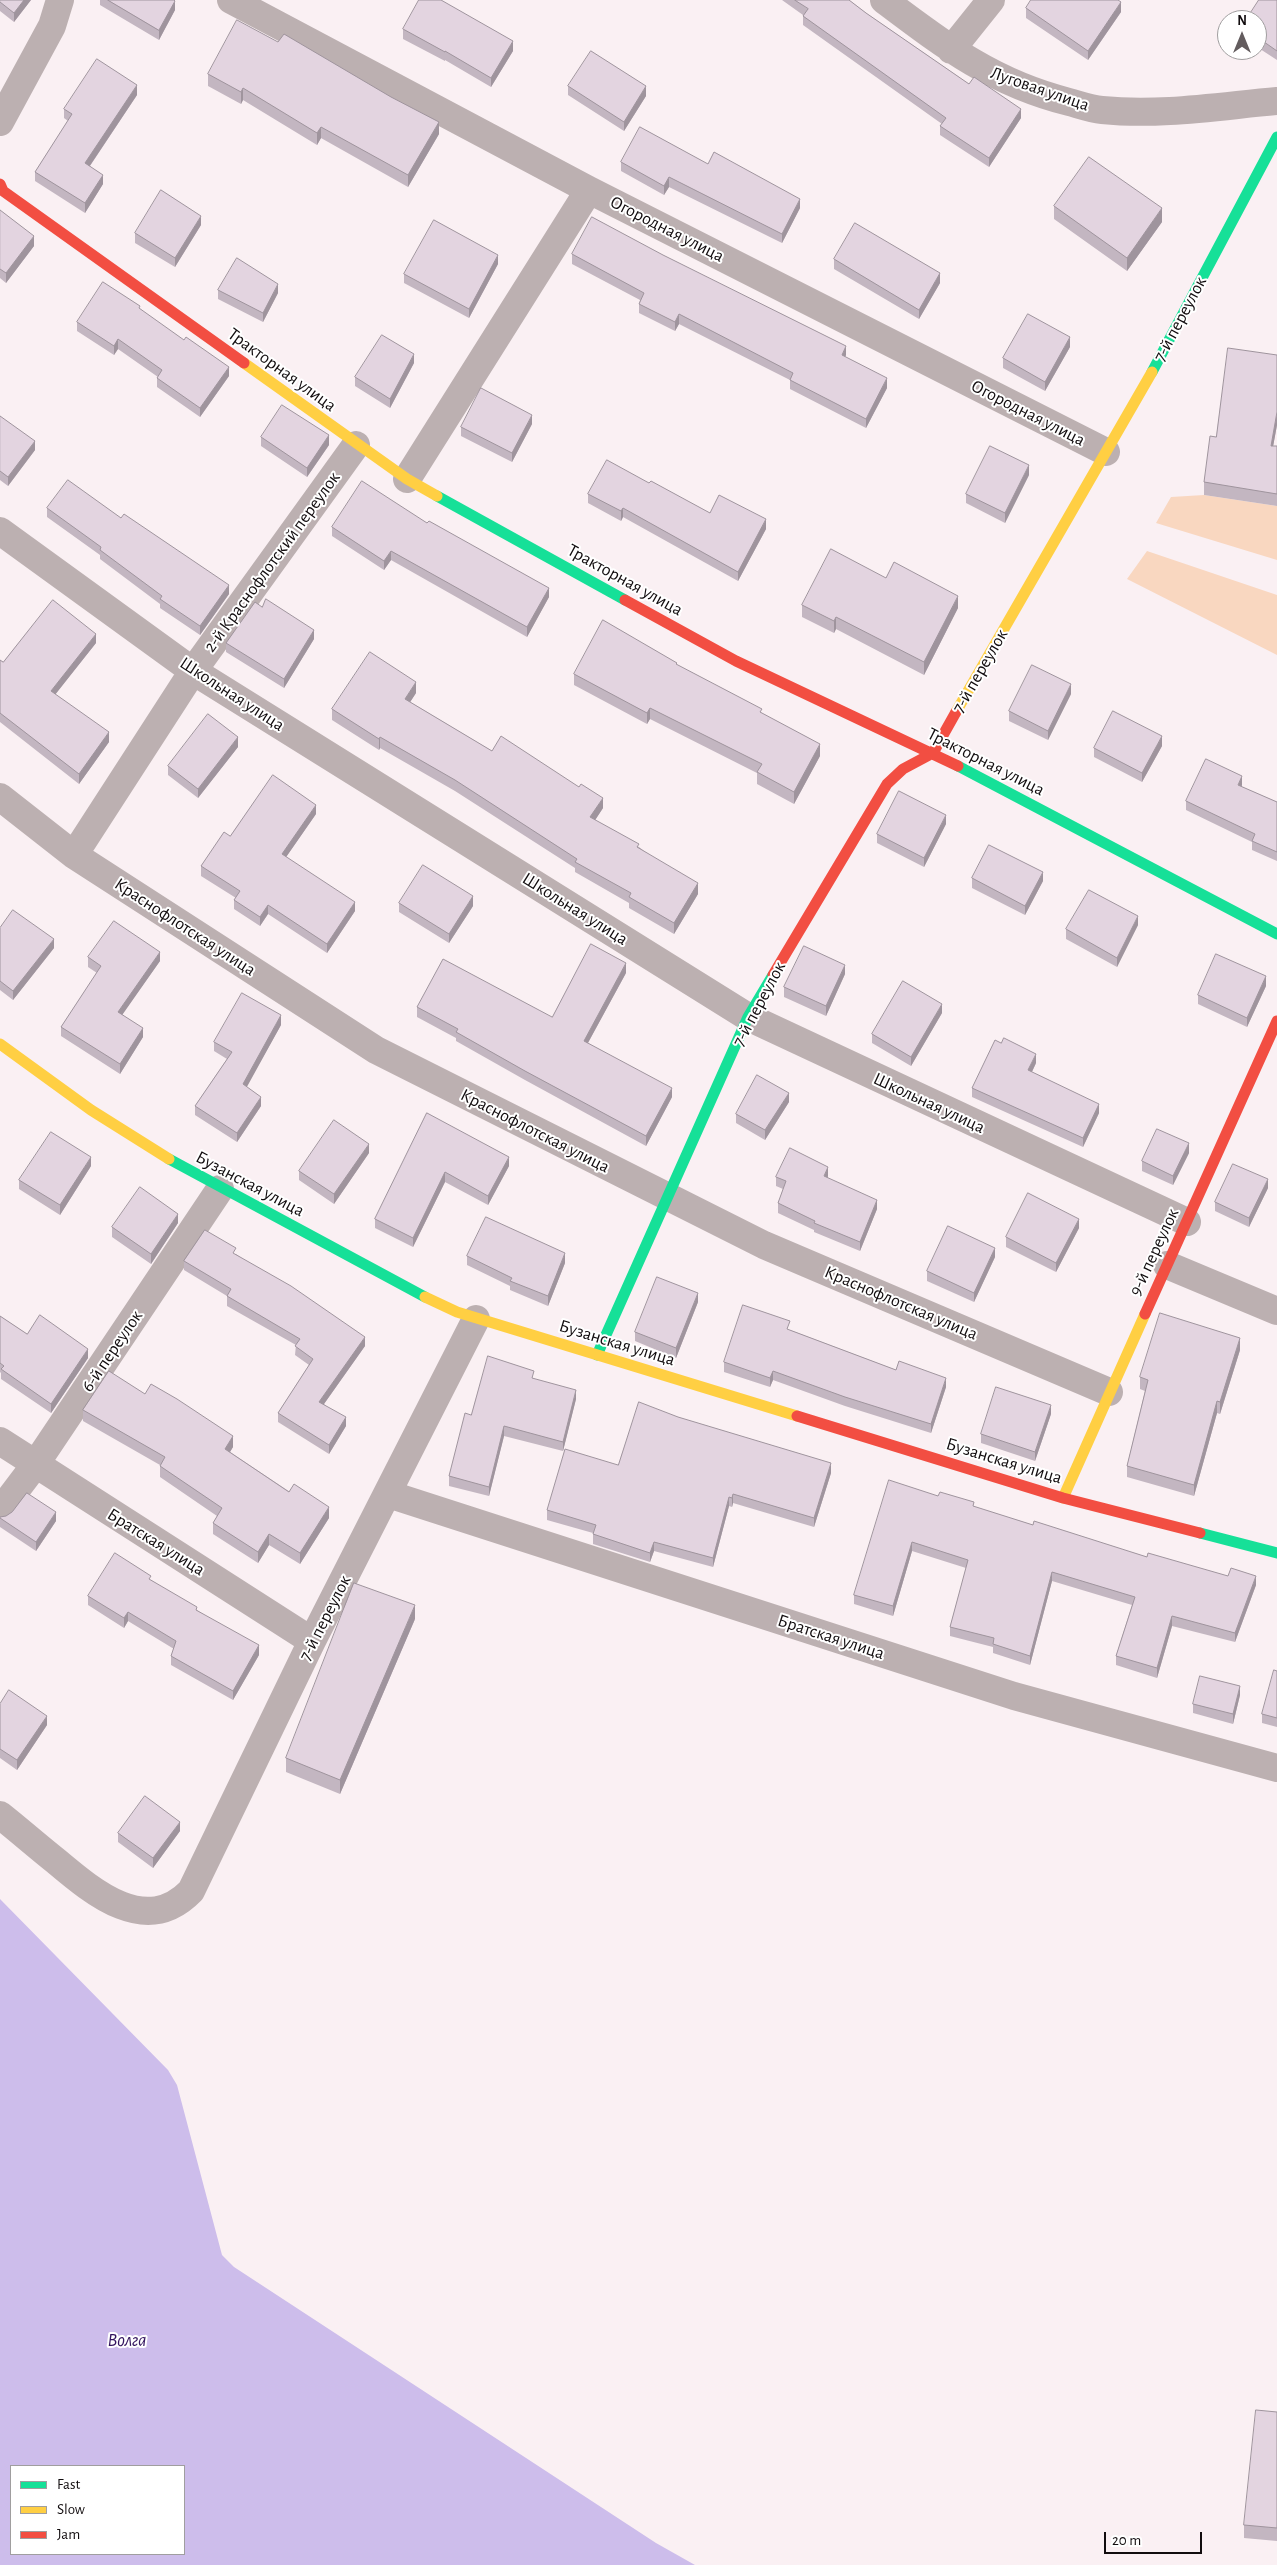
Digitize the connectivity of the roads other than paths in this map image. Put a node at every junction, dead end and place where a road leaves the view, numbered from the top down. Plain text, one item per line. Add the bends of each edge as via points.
1 (60, 0) edge
2 (231, 0) edge
3 (884, 0) edge
4 (991, 0) edge
5 (951, 50) junction
6 (1277, 101) edge
7 (0, 122) edge
8 (1277, 137) edge
9 (1, 190) edge
10 (589, 190) junction
11 (356, 445) junction
12 (1106, 452) junction
13 (406, 479) junction
14 (0, 531) edge
15 (193, 671) junction
16 (932, 753) junction
17 (0, 797) edge
18 (74, 854) junction
19 (1277, 934) edge
20 (748, 1017) junction
21 (1277, 1021) edge
22 (0, 1044) edge
23 (220, 1188) junction
24 (669, 1198) junction
25 (1187, 1222) junction
26 (1167, 1266) junction
27 (1277, 1311) edge
28 (476, 1319) junction
29 (597, 1355) junction
30 (1109, 1392) junction
31 (0, 1441) edge
32 (35, 1465) junction
33 (388, 1494) junction
34 (1063, 1498) junction
35 (0, 1511) edge
36 (1277, 1553) edge
37 (312, 1641) junction
38 (1277, 1768) edge
39 (0, 1815) edge

1 - 7 street via 52,26
2 - 10 street, Огородная улица
3 - 5 street, Луговая улица
4 - 5 street
5 - 6 street, Луговая улица via 1001,79 1056,99 1101,110 1154,111
8 - 12 street, 7-й переулок
9 - 11 street, Тракторная улица
10 - 12 street, Огородная улица
10 - 13 street
11 - 13 street, Тракторная улица
11 - 15 street, 2-й Краснофлотский переулок
12 - 16 street, 7-й переулок
13 - 16 street, Тракторная улица via 736,661
14 - 15 street, Школьная улица
15 - 18 street, 2-й Краснофлотский переулок
15 - 20 street, Школьная улица
16 - 19 street, Тракторная улица
16 - 20 street, 7-й переулок via 887,784
17 - 18 street, Краснофлотская улица
18 - 24 street, Краснофлотская улица via 376,1050
20 - 24 street, 7-й переулок
20 - 25 street, Школьная улица
21 - 25 street, 9-й переулок
22 - 23 street, Бузанская улица via 91,1110
23 - 28 street, Бузанская улица via 406,1288
23 - 32 street, 6-й переулок
24 - 29 street, 7-й переулок
24 - 30 street, Краснофлотская улица via 764,1245
25 - 26 street, 9-й переулок
26 - 27 street
26 - 30 street, 9-й переулок
28 - 29 street, Бузанская улица
28 - 33 street, 7-й переулок
29 - 34 street, Бузанская улица
30 - 34 street, 9-й переулок
31 - 32 street, Братская улица
32 - 35 street, 6-й переулок
32 - 37 street, Братская улица
33 - 37 street, 7-й переулок
33 - 38 street, Братская улица via 1014,1696
34 - 36 street, Бузанская улица
37 - 39 street, 7-й переулок via 192,1891 180,1902 146,1911 106,1900

